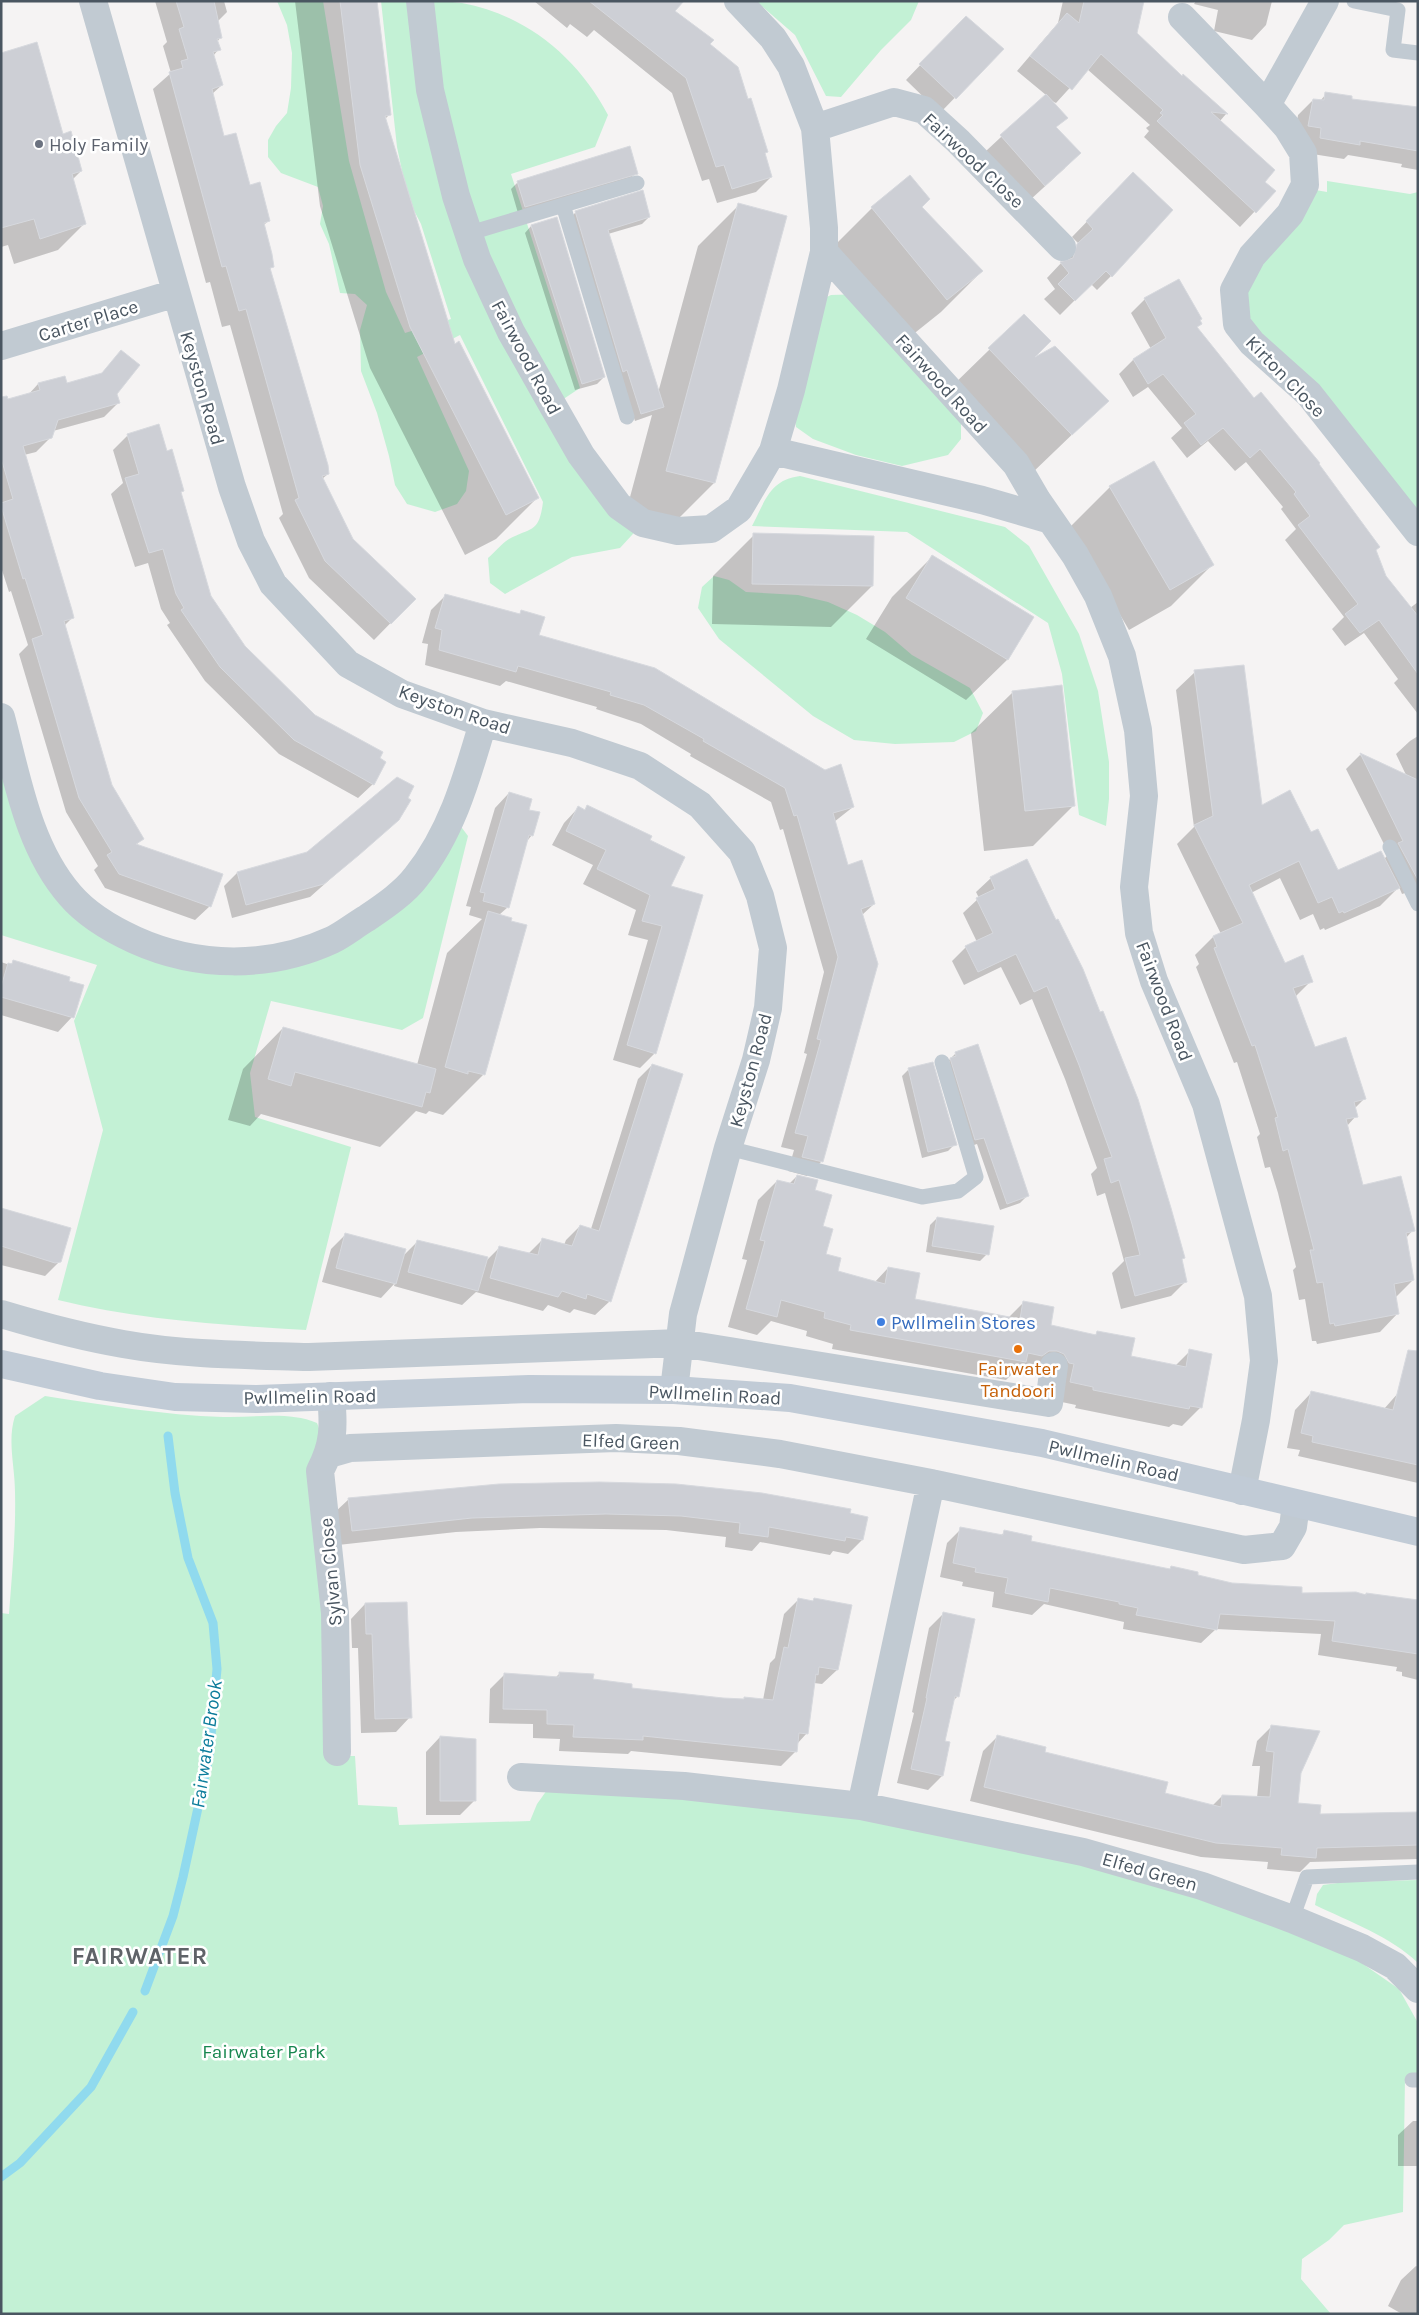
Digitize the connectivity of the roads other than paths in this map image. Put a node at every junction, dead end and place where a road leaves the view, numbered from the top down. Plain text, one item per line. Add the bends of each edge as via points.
1 (93, 1) edge
2 (420, 1) edge
3 (738, 1) edge
4 (1325, 1) edge
5 (1354, 1) edge
6 (1182, 17) dead end
7 (1418, 53) edge
8 (1267, 105) junction
9 (815, 128) junction
10 (637, 183) dead end
11 (563, 205) junction
12 (470, 233) junction
13 (1062, 247) dead end
14 (824, 252) junction
15 (176, 293) junction
16 (1, 346) edge
17 (627, 417) dead end
18 (772, 451) junction
19 (1051, 520) junction
20 (1418, 532) edge
21 (1, 717) edge
22 (484, 723) junction
23 (1390, 846) dead end
24 (1418, 904) edge
25 (942, 1062) dead end
26 (728, 1148) junction
27 (1, 1314) edge
28 (680, 1343) junction
29 (1, 1364) edge
30 (1054, 1366) dead end
31 (674, 1390) junction
32 (331, 1396) junction
33 (329, 1454) junction
34 (931, 1483) junction
35 (1242, 1491) junction
36 (1296, 1504) junction
37 (1418, 1532) edge
38 (337, 1752) dead end
39 (521, 1777) dead end
40 (861, 1806) junction
41 (1418, 1872) edge
42 (1292, 1919) junction
43 (1418, 1989) edge

1 - 15 street, Keyston Road
2 - 12 street, Fairwood Road via 430,90 456,196
3 - 9 street, Fairwood Road via 773,38 791,66
4 - 8 street
5 - 7 lane via 1398,10 1393,50
6 - 8 street, Kirton Close
8 - 20 street, Kirton Close via 1287,127 1303,153 1305,185 1290,214 1252,256 1234,290 1237,324 1252,343 1309,394
9 - 13 street, Fairwood Close via 894,102 924,110
9 - 14 street, Fairwood Road
10 - 11 lane
11 - 12 lane
11 - 17 lane
12 - 18 street, Fairwood Road via 477,259 511,332 582,455 619,506 643,523 678,531 711,529 738,509
14 - 18 street, Fairwood Road via 791,390
14 - 19 street, Fairwood Road via 1016,464
15 - 16 street, Carter Place
15 - 22 street, Keyston Road via 232,487 251,541 273,584 348,664 402,694
18 - 19 street via 982,500
19 - 35 street, Fairwood Road via 1098,596 1122,656 1138,730 1144,796 1134,886 1139,932 1154,980 1206,1104 1258,1296 1264,1361
21 - 22 street via 23,800 43,856 70,896 107,927 154,948 205,961 240,962 294,952 332,940 379,910 415,879 438,845 458,804
22 - 26 street, Keyston Road via 572,743 640,766 700,805 742,852 760,896 773,948 768,1008 756,1060
23 - 24 lane
25 - 26 lane via 976,1177 958,1191 922,1197
26 - 28 street, Keyston Road via 683,1314
27 - 28 street, Pwllmelin Road via 124,1344 256,1356 318,1357
28 - 30 street, Pwllmelin Road via 1050,1403
28 - 31 street, Keyston Road
29 - 32 street, Pwllmelin Road via 100,1386 175,1397 257,1399
31 - 32 street, Pwllmelin Road via 529,1389
31 - 35 street, Pwllmelin Road via 790,1398 942,1424 1042,1443
32 - 33 street, Sylvan Close via 334,1425
33 - 34 street, Elfed Green via 350,1448 616,1438 679,1441 780,1454
33 - 38 street, Sylvan Close via 320,1471 335,1613
34 - 36 street, Elfed Green via 1244,1550 1282,1546 1293,1527
34 - 40 street
35 - 36 street, Pwllmelin Road
36 - 37 street, Pwllmelin Road
39 - 40 street, Elfed Green via 684,1786
40 - 42 street, Elfed Green via 1084,1852 1202,1886
41 - 42 lane via 1307,1877
42 - 43 street, Elfed Green via 1362,1948 1395,1966

